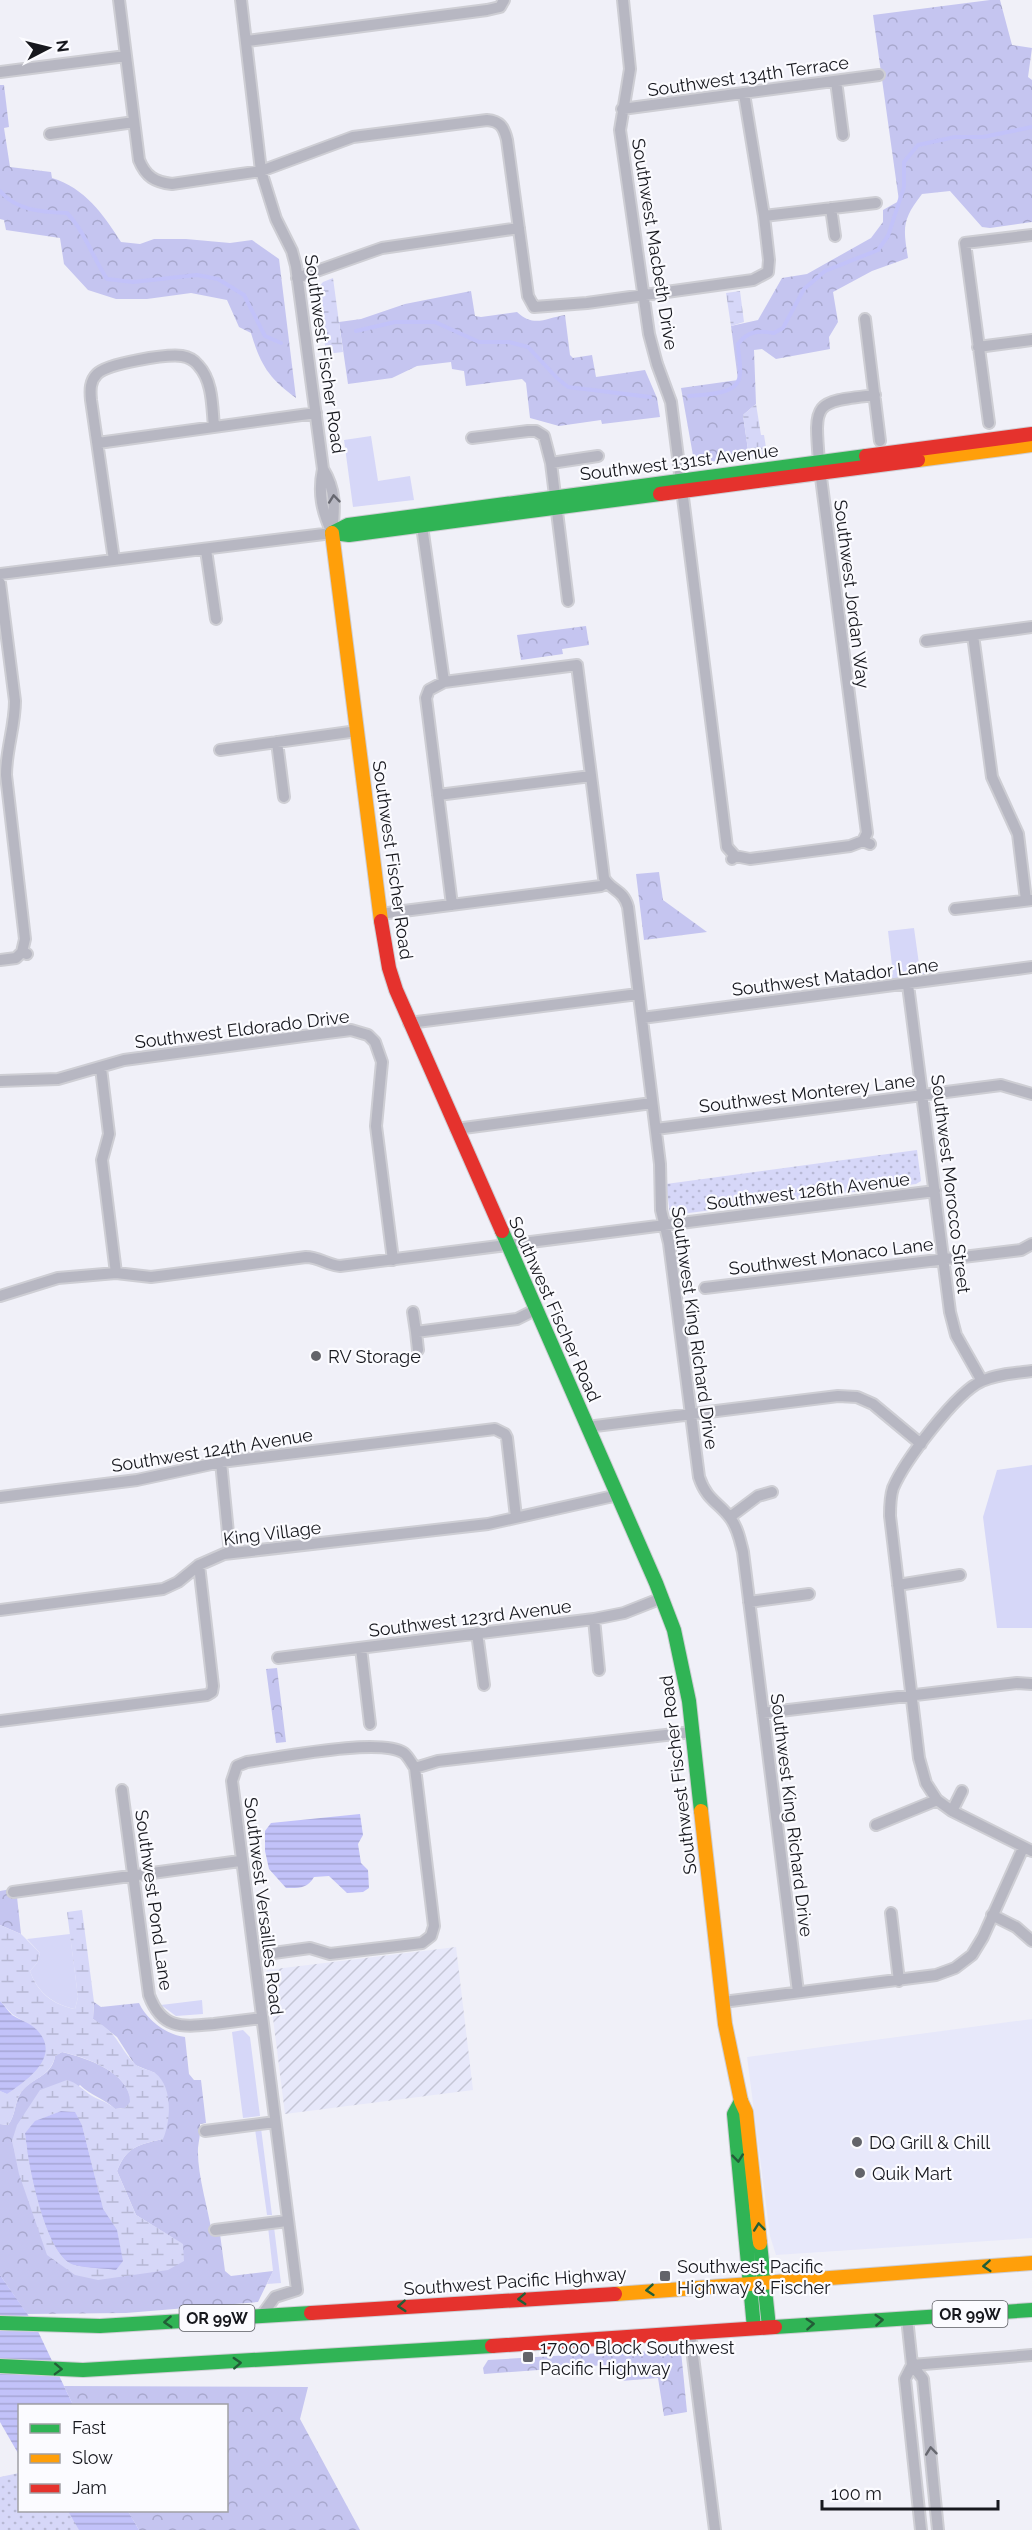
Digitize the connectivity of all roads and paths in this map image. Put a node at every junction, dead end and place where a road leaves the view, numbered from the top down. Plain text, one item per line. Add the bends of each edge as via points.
1 (119, 0) edge
2 (241, 0) edge
3 (504, 0) edge
4 (623, 0) edge
5 (247, 41) junction
6 (126, 56) junction
7 (0, 72) edge
8 (879, 75) dead end
9 (836, 81) junction
10 (744, 94) junction
11 (622, 109) junction
12 (134, 122) junction
13 (50, 134) dead end
14 (843, 135) dead end
15 (261, 171) junction
16 (876, 203) dead end
17 (831, 208) junction
18 (764, 216) junction
19 (519, 228) junction
20 (1032, 235) edge
21 (835, 236) dead end
22 (297, 278) junction
23 (642, 295) junction
24 (865, 319) dead end
25 (1032, 340) edge
26 (978, 347) junction
27 (874, 395) junction
28 (316, 413) junction
29 (988, 423) dead end
30 (214, 427) junction
31 (1032, 434) edge
32 (472, 438) dead end
33 (880, 441) dead end
34 (98, 443) junction
35 (1032, 445) edge
36 (598, 456) dead end
37 (551, 463) junction
38 (820, 468) junction
39 (681, 485) junction
40 (556, 502) junction
41 (422, 526) junction
42 (332, 533) junction
43 (206, 550) junction
44 (114, 560) junction
45 (0, 574) edge
46 (0, 583) edge
47 (568, 601) dead end
48 (216, 619) dead end
49 (1032, 627) edge
50 (973, 635) junction
51 (926, 641) dead end
52 (444, 682) junction
53 (357, 731) junction
54 (277, 742) junction
55 (220, 750) dead end
56 (591, 776) junction
57 (438, 795) junction
58 (284, 797) dead end
59 (606, 883) junction
60 (1029, 900) edge
61 (452, 905) junction
62 (955, 909) dead end
63 (380, 914) junction
64 (0, 960) edge
65 (1032, 967) edge
66 (908, 985) junction
67 (638, 994) junction
68 (642, 1018) junction
69 (409, 1023) junction
70 (101, 1068) junction
71 (0, 1082) edge
72 (1032, 1094) edge
73 (923, 1095) junction
74 (652, 1103) junction
75 (456, 1129) junction
76 (656, 1129) junction
77 (935, 1191) junction
78 (663, 1226) junction
79 (1032, 1244) edge
80 (506, 1245) junction
81 (944, 1259) junction
82 (393, 1260) junction
83 (116, 1273) junction
84 (705, 1288) dead end
85 (0, 1296) edge
86 (535, 1310) junction
87 (413, 1312) dead end
88 (416, 1332) junction
89 (418, 1350) dead end
90 (1032, 1371) edge
91 (982, 1381) junction
92 (690, 1414) junction
93 (587, 1427) junction
94 (921, 1444) junction
95 (221, 1462) junction
96 (772, 1492) dead end
97 (618, 1495) junction
98 (0, 1497) edge
99 (516, 1517) junction
100 (730, 1517) junction
101 (230, 1553) junction
102 (199, 1565) junction
103 (960, 1575) dead end
104 (898, 1585) junction
105 (809, 1594) dead end
106 (662, 1598) junction
107 (749, 1602) junction
108 (0, 1610) edge
109 (594, 1619) junction
110 (477, 1633) junction
111 (361, 1648) junction
112 (278, 1658) dead end
113 (598, 1670) dead end
114 (1032, 1684) edge
115 (484, 1685) dead end
116 (912, 1695) junction
117 (763, 1713) junction
118 (0, 1721) edge
119 (370, 1724) dead end
120 (692, 1732) junction
121 (415, 1768) junction
122 (122, 1790) dead end
123 (962, 1791) dead end
124 (937, 1800) junction
125 (952, 1811) junction
126 (876, 1825) dead end
127 (1027, 1850) edge
128 (240, 1861) junction
129 (132, 1875) junction
130 (13, 1892) dead end
131 (891, 1913) dead end
132 (992, 1916) junction
133 (1032, 1941) edge
134 (266, 1954) dead end
135 (899, 1981) junction
136 (798, 1992) junction
137 (723, 2002) junction
138 (262, 2018) junction
139 (275, 2122) junction
140 (205, 2131) dead end
141 (287, 2221) junction
142 (215, 2230) dead end
143 (1032, 2263) edge
144 (757, 2282) junction
145 (1032, 2310) edge
146 (262, 2315) junction
147 (907, 2318) junction
148 (0, 2323) edge
149 (769, 2327) junction
150 (754, 2328) junction
151 (690, 2333) junction
152 (1032, 2355) edge
153 (912, 2365) junction
154 (0, 2366) edge
155 (715, 2530) edge
156 (921, 2530) edge
157 (938, 2530) edge

1 - 6 street
2 - 5 street, Southwest Fischer Road
3 - 5 street via 500,7 487,10
4 - 11 street, Southwest Macbeth Drive via 630,69
5 - 15 street, Southwest Fischer Road
6 - 7 street
6 - 12 street
8 - 9 street, Southwest 134th Terrace
9 - 10 street, Southwest 134th Terrace
9 - 14 street
10 - 11 street, Southwest 134th Terrace
10 - 18 street
11 - 23 street, Southwest Macbeth Drive via 620,130
12 - 13 street
12 - 15 street via 143,170 158,182 172,184
15 - 19 street via 353,138 487,120 499,123 507,140
15 - 22 street, Southwest Fischer Road via 276,219 292,251
16 - 17 street
17 - 18 street
17 - 21 street
18 - 23 street via 768,272 753,280
19 - 22 street via 382,248
19 - 23 street via 534,307
20 - 26 street via 964,243
22 - 28 street, Southwest Fischer Road
23 - 39 street, Southwest Macbeth Drive via 657,364 671,402
24 - 27 street
25 - 26 street
26 - 29 street
27 - 33 street
27 - 38 street, Southwest Jordan Way via 823,405 816,418
28 - 30 street
28 - 42 street, Southwest Fischer Road via 323,469 332,483
30 - 34 street
30 - 34 street via 208,380 198,364 187,357 174,356 110,366 98,373 92,381 91,400
31 - 38 main road, Southwest 131st Avenue
32 - 37 street via 536,431 548,443
34 - 44 street
35 - 38 main road, Southwest 131st Avenue
36 - 37 street
37 - 40 street
38 - 39 main road, Southwest 131st Avenue
38 - 39 street, Southwest Jordan Way via 866,842 750,859 733,858 727,847
39 - 40 main road, Southwest 131st Avenue
40 - 41 main road, Southwest 131st Avenue
40 - 42 main road, Southwest 131st Avenue via 348,525
40 - 47 street
41 - 42 main road, Southwest 131st Avenue via 349,535
41 - 52 street
42 - 43 street, Southwest 131st Avenue
42 - 53 main road, Southwest Fischer Road
43 - 44 street, Southwest 131st Avenue
43 - 48 street
44 - 45 street, Southwest 131st Avenue
46 - 64 street via 15,700 6,775 25,939 25,953
49 - 50 street
50 - 51 street
50 - 60 street via 992,777 1018,834
52 - 56 street via 577,665
52 - 57 street via 429,690 426,698
53 - 54 street
53 - 63 main road, Southwest Fischer Road
54 - 55 street
54 - 58 street
56 - 57 street
56 - 59 street
57 - 61 street
59 - 61 street
59 - 67 street, Southwest King Richard Drive via 626,901
60 - 62 street
61 - 63 street
63 - 69 main road, Southwest Fischer Road via 390,968
65 - 66 street, Southwest Matador Lane
66 - 68 street, Southwest Matador Lane
66 - 73 street, Southwest Morocco Street
67 - 68 street, Southwest King Richard Drive
67 - 69 street
68 - 74 street, Southwest King Richard Drive
69 - 75 main road, Southwest Fischer Road
70 - 71 street, Southwest Eldorado Drive via 58,1079
70 - 82 street, Southwest Eldorado Drive via 124,1060 351,1030 368,1035 382,1062 376,1126
70 - 83 street via 109,1134 102,1160
72 - 73 street, Southwest Monterey Lane via 1001,1085
73 - 76 street, Southwest Monterey Lane
73 - 77 street, Southwest Morocco Street
74 - 75 street
74 - 76 street, Southwest King Richard Drive
75 - 80 main road, Southwest Fischer Road
76 - 78 street, Southwest King Richard Drive
77 - 78 street, Southwest 126th Avenue
77 - 81 street, Southwest Morocco Street
78 - 80 street, Southwest 126th Avenue
78 - 92 street, Southwest King Richard Drive via 669,1243
79 - 81 street, Southwest Monaco Lane via 1021,1250
80 - 82 street
80 - 86 main road, Southwest Fischer Road
81 - 84 street, Southwest Monaco Lane
81 - 91 street, Southwest Morocco Street via 956,1335
82 - 83 street via 330,1266 306,1257 151,1277
83 - 85 street via 58,1278
86 - 88 street via 517,1319
86 - 93 main road, Southwest Fischer Road
87 - 88 street
88 - 89 street
90 - 91 street
91 - 94 street via 949,1410
92 - 93 street
92 - 94 street via 857,1397 873,1404
92 - 100 street, Southwest King Richard Drive via 702,1486
93 - 97 main road, Southwest Fischer Road
94 - 104 street via 896,1482 890,1500
95 - 98 street, Southwest 124th Avenue via 137,1480
95 - 99 street, Southwest 124th Avenue via 488,1429 501,1431 507,1438
95 - 101 street
96 - 100 street via 758,1496
97 - 99 street, King Village
97 - 106 main road, Southwest Fischer Road
99 - 101 street, King Village via 488,1524
100 - 107 street, Southwest King Richard Drive via 743,1552
101 - 102 street, King Village
102 - 108 street, King Village via 163,1589
102 - 118 street via 212,1692
103 - 104 street
104 - 116 street
105 - 107 street
106 - 109 street, Southwest 123rd Avenue via 624,1613
106 - 120 main road, Southwest Fischer Road via 680,1650
107 - 117 street, Southwest King Richard Drive
109 - 110 street, Southwest 123rd Avenue
109 - 113 street
110 - 111 street, Southwest 123rd Avenue
110 - 115 street
111 - 112 street, Southwest 123rd Avenue
111 - 119 street
114 - 116 street
116 - 117 street
116 - 124 street via 921,1772
117 - 136 street, Southwest King Richard Drive
120 - 121 street via 438,1761
120 - 137 main road, Southwest Fischer Road
121 - 128 street, Southwest Versailles Road via 403,1753 362,1747 237,1766 232,1781
121 - 134 street via 434,1926 431,1936 422,1942 330,1954 310,1948
122 - 129 street, Southwest Pond Lane
123 - 125 street
124 - 125 street
124 - 126 street
125 - 127 street
127 - 132 street
128 - 129 street
128 - 138 street, Southwest Versailles Road
129 - 130 street
129 - 138 street, Southwest Pond Lane via 149,1995 155,2010 170,2023 183,2027
131 - 135 street
132 - 133 street via 1016,1927
132 - 135 street via 972,1954 955,1968
135 - 136 street
136 - 137 street
137 - 144 main road, Southwest Fischer Road via 741,2101 734,2114
138 - 139 street, Southwest Versailles Road
139 - 140 street
139 - 141 street, Southwest Versailles Road
141 - 142 street
141 - 146 street, Southwest Versailles Road via 297,2290 275,2297
143 -> 144 main road, Southwest Pacific Highway / OR 99W
144 -> 146 main road, Southwest Pacific Highway / OR 99W
144 - 149 main road, Southwest Fischer Road
144 - 150 main road, Southwest Fischer Road
145 - 147 main road, OR 99W
146 -> 148 main road, Southwest Pacific Highway / OR 99W via 71,2327
149 -> 147 main road, OR 99W
147 - 153 street
149 - 150 main road, OR 99W
150 - 151 main road, OR 99W
154 -> 151 main road, OR 99W via 137,2368
151 - 155 street
152 - 153 street
153 - 156 street via 905,2379
157 -> 153 street via 923,2379

